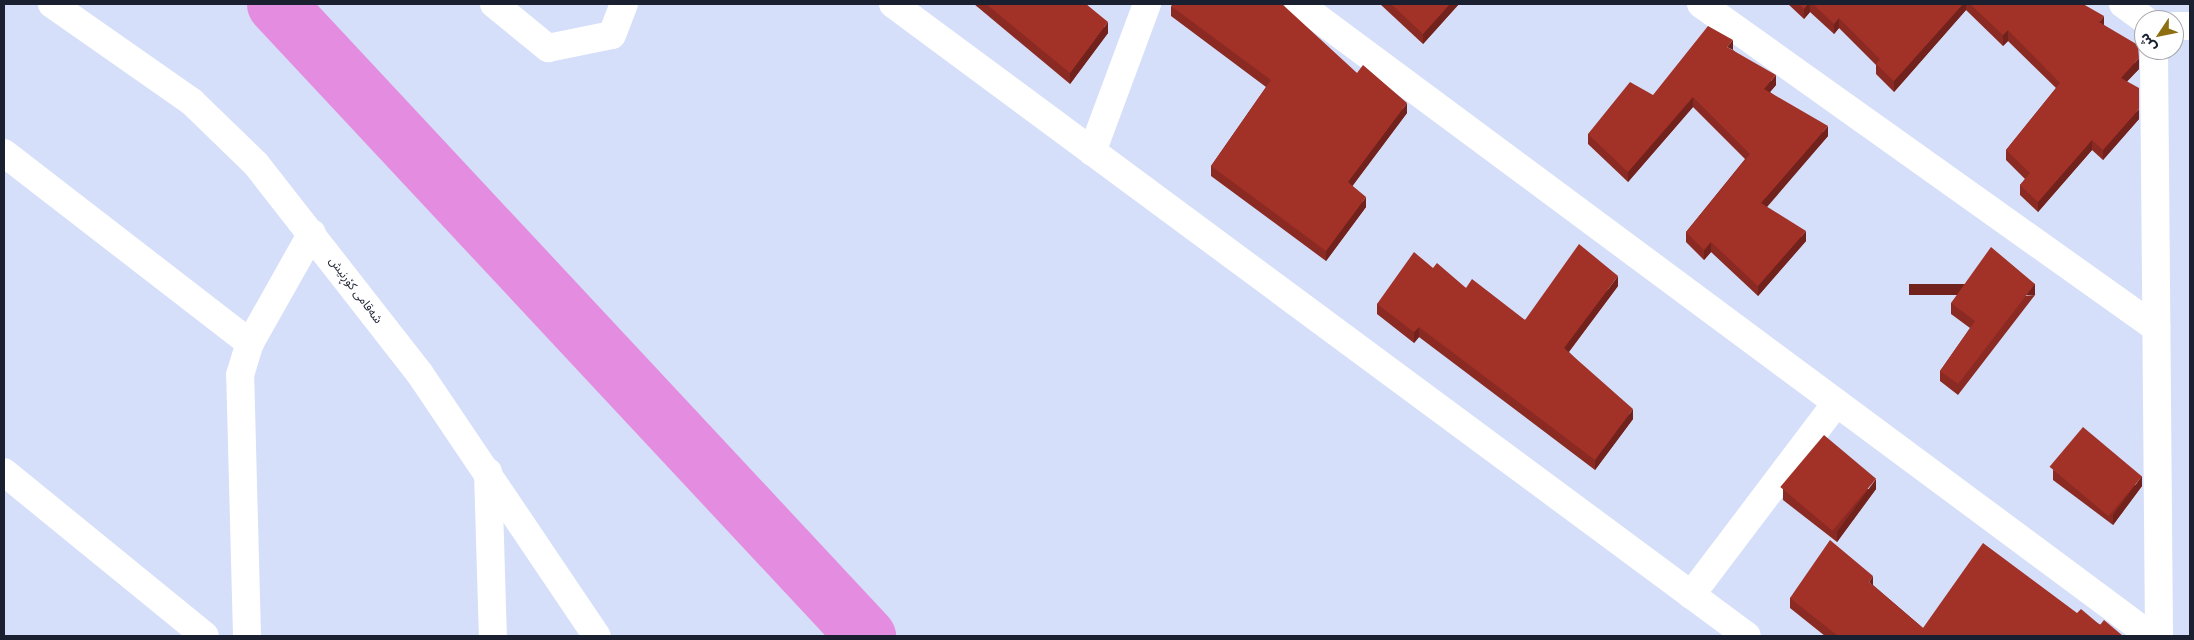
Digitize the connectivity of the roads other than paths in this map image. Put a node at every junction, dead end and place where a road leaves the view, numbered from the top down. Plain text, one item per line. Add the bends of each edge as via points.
1 (52, 4) edge
2 (494, 4) edge
3 (624, 4) edge
4 (893, 4) edge
5 (1147, 4) edge
6 (1299, 4) edge
7 (1701, 4) edge
8 (2123, 4) edge
9 (2134, 12) edge
10 (2154, 60) edge
11 (1092, 152) junction
12 (4, 153) edge
13 (312, 234) junction
14 (2156, 328) junction
15 (250, 343) junction
16 (1836, 403) junction
17 (4, 472) edge
18 (488, 472) junction
19 (1691, 595) junction
20 (205, 636) edge
21 (247, 636) edge
22 (493, 636) edge
23 (597, 636) edge
24 (1747, 636) edge
25 (2151, 636) edge
26 (2159, 636) edge

1 - 13 street, شەقامی کۆڕنیش via 192,102 256,164
2 - 3 street via 548,48 612,35
4 - 11 street
5 - 11 street
6 - 16 street
7 - 14 street
8 - 9 street
10 - 14 street
11 - 19 street
12 - 15 street
13 - 15 street
13 - 18 street, شەقامی کۆڕنیش
14 - 26 street
15 - 21 street via 240,375
16 - 19 street
16 - 25 street
17 - 20 street
18 - 22 street
18 - 23 street, شەقامی کۆڕنیش
19 - 24 street

